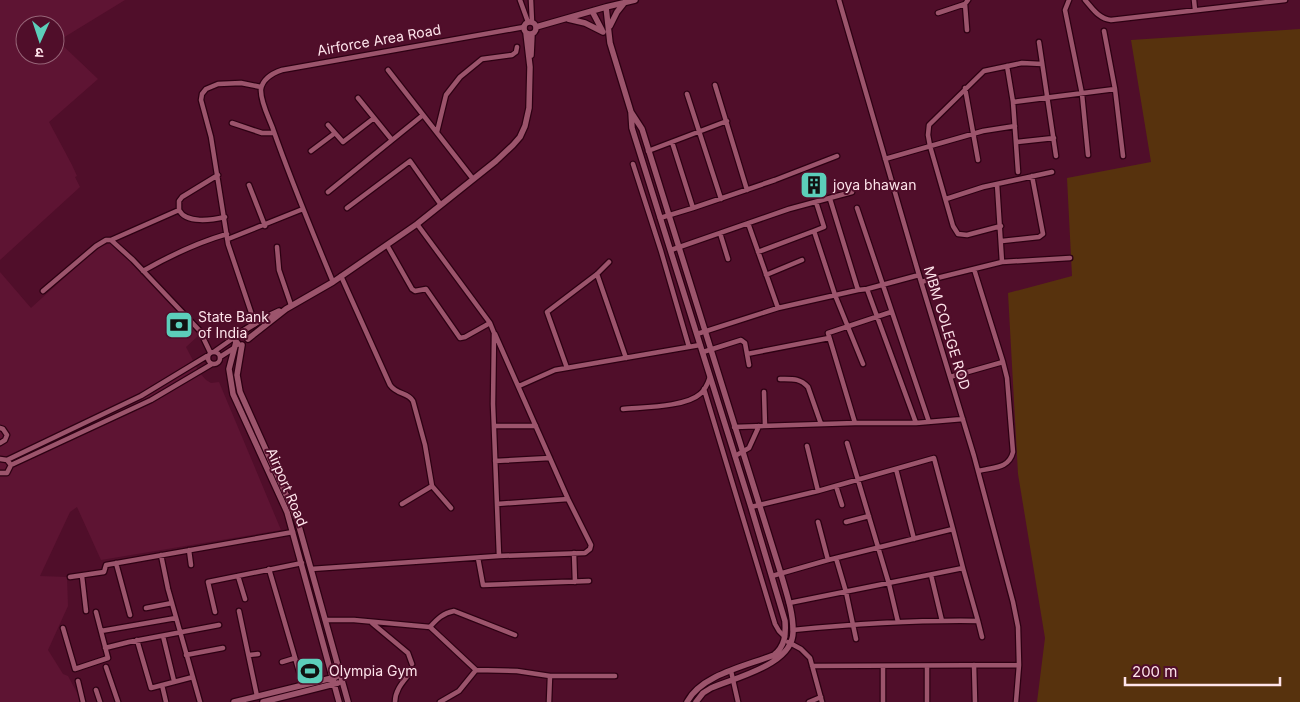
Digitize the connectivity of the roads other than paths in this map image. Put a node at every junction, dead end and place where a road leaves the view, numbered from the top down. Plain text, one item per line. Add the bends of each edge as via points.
1 (520, 0) edge
2 (531, 0) edge
3 (636, 0) edge
4 (839, 0) edge
5 (1069, 0) edge
6 (1085, 0) edge
7 (1194, 0) edge
8 (1286, 0) edge
9 (625, 2) junction
10 (966, 2) edge
11 (606, 7) junction
12 (1195, 10) junction
13 (592, 11) junction
14 (938, 13) dead end
15 (566, 18) junction
16 (530, 27) junction
17 (609, 29) junction
18 (967, 30) dead end
19 (1104, 31) dead end
20 (603, 32) junction
21 (610, 42) junction
22 (1039, 42) dead end
23 (517, 47) dead end
24 (1042, 64) junction
25 (1007, 66) junction
26 (388, 70) dead end
27 (715, 86) dead end
28 (261, 87) junction
29 (965, 88) junction
30 (1115, 89) junction
31 (687, 94) dead end
32 (1082, 94) junction
33 (358, 98) dead end
34 (1048, 98) junction
35 (1013, 102) junction
36 (631, 112) junction
37 (423, 115) junction
38 (374, 118) junction
39 (727, 121) junction
40 (232, 123) dead end
41 (328, 125) dead end
42 (1015, 126) junction
43 (437, 132) junction
44 (699, 132) junction
45 (274, 133) junction
46 (335, 133) junction
47 (974, 133) junction
48 (1054, 138) junction
49 (392, 140) junction
50 (672, 142) junction
51 (1017, 142) junction
52 (930, 146) junction
53 (311, 151) dead end
54 (648, 151) junction
55 (1088, 155) dead end
56 (837, 156) dead end
57 (1056, 156) dead end
58 (1123, 156) dead end
59 (885, 159) junction
60 (978, 160) dead end
61 (634, 164) dead end
62 (1018, 172) dead end
63 (1052, 172) dead end
64 (218, 175) junction
65 (1032, 176) junction
66 (473, 179) junction
67 (998, 184) junction
68 (250, 185) dead end
69 (747, 190) junction
70 (328, 192) dead end
71 (852, 192) dead end
72 (721, 199) junction
73 (830, 199) junction
74 (946, 199) junction
75 (816, 202) junction
76 (441, 205) junction
77 (347, 208) dead end
78 (694, 208) junction
79 (857, 208) dead end
80 (303, 209) junction
81 (179, 210) junction
82 (668, 214) junction
83 (225, 217) junction
84 (660, 218) junction
85 (748, 223) junction
86 (417, 224) junction
87 (265, 226) junction
88 (1001, 226) junction
89 (814, 231) junction
90 (720, 233) junction
91 (227, 237) junction
92 (111, 240) junction
93 (1002, 241) junction
94 (387, 246) junction
95 (277, 247) dead end
96 (679, 248) junction
97 (670, 250) junction
98 (662, 251) junction
99 (758, 252) junction
100 (1070, 258) dead end
101 (728, 259) dead end
102 (802, 260) dead end
103 (609, 262) dead end
104 (1002, 262) junction
105 (974, 269) junction
106 (143, 271) junction
107 (597, 274) junction
108 (766, 275) junction
109 (919, 275) junction
110 (341, 276) junction
111 (333, 282) junction
112 (921, 282) junction
113 (882, 286) junction
114 (868, 289) junction
115 (858, 290) junction
116 (43, 291) dead end
117 (835, 295) junction
118 (289, 307) junction
119 (778, 308) junction
120 (891, 312) junction
121 (876, 316) junction
122 (490, 323) junction
123 (255, 324) junction
124 (848, 326) junction
125 (704, 331) junction
126 (243, 332) junction
127 (494, 333) junction
128 (697, 334) junction
129 (829, 338) junction
130 (248, 339) junction
131 (237, 343) junction
132 (700, 345) junction
133 (689, 347) junction
134 (710, 349) junction
135 (703, 352) junction
136 (211, 353) junction
137 (747, 354) junction
138 (220, 357) junction
139 (626, 358) junction
140 (1003, 362) junction
141 (212, 364) junction
142 (863, 364) dead end
143 (749, 365) dead end
144 (567, 368) junction
145 (710, 377) junction
146 (950, 377) junction
147 (780, 379) dead end
148 (519, 386) junction
149 (704, 389) junction
150 (764, 392) dead end
151 (623, 408) dead end
152 (963, 419) junction
153 (929, 422) junction
154 (855, 423) junction
155 (916, 423) junction
156 (821, 424) junction
157 (494, 426) junction
158 (536, 426) junction
159 (759, 426) junction
160 (765, 426) junction
161 (734, 427) junction
162 (0, 428) edge
163 (847, 443) dead end
164 (0, 444) edge
165 (807, 446) dead end
166 (742, 452) junction
167 (735, 456) junction
168 (550, 458) junction
169 (0, 459) edge
170 (7, 460) junction
171 (495, 461) junction
172 (11, 465) junction
173 (896, 469) junction
174 (978, 471) junction
175 (0, 473) edge
176 (859, 479) junction
177 (432, 486) junction
178 (836, 486) junction
179 (818, 491) junction
180 (568, 499) junction
181 (402, 504) dead end
182 (497, 504) junction
183 (759, 505) junction
184 (842, 505) dead end
185 (751, 507) junction
186 (452, 508) dead end
187 (869, 516) junction
188 (818, 522) dead end
189 (846, 522) dead end
190 (953, 529) junction
191 (293, 532) junction
192 (914, 538) junction
193 (878, 548) junction
194 (189, 550) junction
195 (574, 554) junction
196 (161, 555) junction
197 (766, 555) junction
198 (499, 556) junction
199 (478, 558) junction
200 (756, 558) junction
201 (836, 558) junction
202 (828, 560) junction
203 (116, 563) junction
204 (302, 563) junction
205 (191, 565) dead end
206 (963, 568) junction
207 (269, 569) junction
208 (311, 569) junction
209 (781, 574) junction
210 (931, 575) junction
211 (82, 576) junction
212 (238, 576) junction
213 (772, 576) junction
214 (70, 577) dead end
215 (589, 581) dead end
216 (575, 582) junction
217 (889, 584) junction
218 (846, 592) junction
219 (245, 598) dead end
220 (172, 603) junction
221 (789, 603) junction
222 (146, 608) dead end
223 (86, 611) dead end
224 (239, 611) dead end
225 (96, 612) dead end
226 (215, 612) dead end
227 (130, 615) dead end
228 (176, 618) junction
229 (325, 620) junction
230 (942, 621) junction
231 (978, 621) junction
232 (898, 622) junction
233 (371, 623) junction
234 (854, 624) junction
235 (219, 625) dead end
236 (430, 627) junction
237 (63, 628) dead end
238 (794, 630) junction
239 (101, 631) junction
240 (181, 633) junction
241 (515, 635) dead end
242 (163, 636) junction
243 (982, 637) dead end
244 (785, 638) junction
245 (856, 638) dead end
246 (137, 640) junction
247 (791, 644) junction
248 (106, 648) junction
249 (223, 648) dead end
250 (258, 654) dead end
251 (186, 655) junction
252 (249, 655) junction
253 (294, 658) junction
254 (282, 662) dead end
255 (412, 664) dead end
256 (974, 665) junction
257 (1019, 665) junction
258 (812, 666) junction
259 (882, 666) junction
260 (927, 666) junction
261 (106, 667) dead end
262 (476, 670) junction
263 (731, 671) junction
264 (410, 673) dead end
265 (550, 676) junction
266 (614, 676) dead end
267 (193, 677) junction
268 (341, 679) junction
269 (732, 679) junction
270 (78, 681) dead end
271 (174, 681) junction
272 (333, 681) junction
273 (162, 685) junction
274 (303, 685) junction
275 (96, 690) dead end
276 (257, 696) junction
277 (822, 699) edge
278 (83, 702) edge
279 (100, 702) edge
280 (118, 702) edge
281 (166, 702) edge
282 (200, 702) edge
283 (234, 702) edge
284 (264, 702) edge
285 (339, 702) edge
286 (348, 702) edge
287 (395, 702) edge
288 (440, 702) edge
289 (549, 702) edge
290 (687, 702) edge
291 (696, 702) edge
292 (738, 702) edge
293 (809, 702) edge
294 (883, 702) edge
295 (927, 702) edge
296 (975, 702) edge
297 (1016, 702) edge

1 - 16 street
2 - 16 street
3 - 9 street, Airforce Area Road
4 - 59 street, MBM COLEGE ROD
5 - 32 street via 1065,10
6 - 12 street via 1104,19 1111,20
7 - 12 street
8 - 12 street
9 - 11 street, Airforce Area Road
9 - 17 street
10 - 14 street
10 - 18 street
11 - 13 street, Airforce Area Road
11 - 17 street
13 - 15 street, Airforce Area Road
13 - 20 street
15 - 16 street, Airforce Area Road
15 - 20 street
16 - 28 street, Airforce Area Road via 282,70 269,76
16 - 66 street via 527,119 520,137
17 - 21 street
19 - 30 street
20 - 21 street
21 - 36 street
22 - 24 street
23 - 43 street via 512,55 482,59 460,77 446,95
24 - 25 street
24 - 34 street
25 - 29 street via 984,71
25 - 35 street
26 - 37 street
27 - 39 street
28 - 45 street
28 - 64 street via 241,83 218,84 202,94
29 - 47 street
29 - 52 street via 929,125
30 - 32 street
30 - 58 street
31 - 44 street
32 - 34 street
32 - 55 street
33 - 38 street
34 - 35 street
34 - 48 street
35 - 42 street
36 - 54 street via 642,129
36 - 84 street via 632,128
37 - 43 street
37 - 49 street
38 - 46 street via 342,142
38 - 49 street
39 - 44 street
39 - 69 street
40 - 45 street via 262,133
41 - 46 street
42 - 47 street
42 - 51 street
43 - 66 street
44 - 50 street
44 - 72 street
45 - 80 street
46 - 53 street
47 - 52 street
47 - 60 street
48 - 51 street
48 - 57 street
49 - 70 street
50 - 54 street
50 - 78 street
51 - 62 street
52 - 59 street
52 - 74 street
54 - 82 street
56 - 69 street
59 - 109 street, MBM COLEGE ROD
61 - 98 street
63 - 65 street
64 - 81 street via 182,197
64 - 83 street
65 - 67 street
65 - 93 street via 1043,234
66 - 76 street
67 - 74 street
67 - 88 street
68 - 87 street
69 - 72 street
71 - 73 street
72 - 78 street
73 - 75 street
73 - 115 street
74 - 88 street via 958,234 967,235
75 - 85 street
75 - 89 street via 824,227
76 - 77 street via 410,161
76 - 86 street
78 - 82 street
79 - 113 street
80 - 87 street
80 - 111 street
81 - 83 street via 186,218
81 - 92 street
82 - 84 street
82 - 96 street
83 - 91 street
84 - 97 street
85 - 90 street
85 - 99 street
86 - 94 street
86 - 122 street
87 - 91 street
88 - 93 street
89 - 99 street
89 - 117 street
90 - 96 street
90 - 101 street
91 - 106 street via 206,240 178,251
91 - 123 street
92 - 106 street
92 - 116 street via 96,246
93 - 104 street
94 - 110 street
94 - 122 street via 412,289 426,289 460,338
95 - 118 street via 279,270
96 - 97 street
96 - 125 street
97 - 98 street
97 - 128 street
98 - 133 street
99 - 108 street
100 - 104 street
102 - 108 street
103 - 107 street
104 - 105 street
105 - 112 street
105 - 140 street
106 - 136 street via 200,331
107 - 139 street
107 - 144 street via 547,312
108 - 119 street
109 - 112 street, MBM COLEGE ROD
109 - 113 street
110 - 111 street
110 - 177 street via 390,385 413,401
111 - 118 street
112 - 146 street, MBM COLEGE ROD
113 - 114 street
113 - 120 street
114 - 115 street
114 - 121 street
115 - 117 street
117 - 119 street
117 - 124 street
118 - 123 street
118 - 130 street
119 - 125 street
120 - 121 street
120 - 153 street
121 - 124 street
121 - 155 street
122 - 127 street
123 - 126 street
124 - 129 street via 828,333
124 - 142 street
125 - 128 street
125 - 134 street
126 - 130 street
126 - 131 street via 239,332
127 - 148 street
127 - 157 street
128 - 132 street
129 - 137 street
129 - 154 street
130 - 131 street via 246,343
131 - 136 street
131 - 138 street
131 - 191 street, Airport Road via 229,369 233,394
131 - 208 street, Airport Road via 240,392 297,519
132 - 133 street
132 - 135 street
133 - 139 street
134 - 135 street
134 - 137 street via 741,340
134 - 161 street
135 - 145 street
136 - 138 street
136 - 141 street via 208,361
136 - 170 street via 141,396
137 - 143 street
138 - 141 street via 217,363
139 - 144 street
140 - 146 street
140 - 174 street via 1011,422 1011,459 1006,465
141 - 172 street via 151,400
144 - 148 street
145 - 149 street
145 - 167 street
146 - 152 street, MBM COLEGE ROD
147 - 156 street via 797,379 808,387
148 - 158 street
149 - 151 street via 700,395 674,404
149 - 200 street
150 - 160 street
152 - 153 street
152 - 174 street, MBM COLEGE ROD
153 - 155 street
154 - 155 street
154 - 156 street
156 - 160 street
157 - 158 street
157 - 171 street
158 - 168 street
159 - 160 street
159 - 161 street
159 - 166 street via 751,445
161 - 166 street
162 - 164 street via 7,435
163 - 176 street
165 - 179 street
166 - 167 street
166 - 183 street
167 - 185 street
168 - 171 street
168 - 180 street
169 - 170 street
170 - 172 street
171 - 182 street
172 - 175 street via 7,473
173 - 176 street
173 - 190 street via 934,458
173 - 192 street
174 - 257 street, MBM COLEGE ROD via 1013,602 1018,627
176 - 178 street
176 - 187 street
177 - 181 street
177 - 186 street
178 - 179 street
178 - 184 street
179 - 183 street
180 - 182 street
180 - 195 street via 591,545 588,551
182 - 198 street
183 - 185 street
183 - 209 street
185 - 197 street
187 - 189 street
187 - 193 street
188 - 202 street
190 - 192 street
190 - 206 street
191 - 194 street
191 - 204 street, Airport Road
192 - 193 street
193 - 201 street
193 - 217 street
194 - 196 street
194 - 205 street
195 - 198 street
195 - 216 street
196 - 203 street
196 - 220 street
197 - 200 street
197 - 213 street
198 - 199 street
199 - 208 street
199 - 216 street via 482,585
200 - 244 street via 775,624
201 - 202 street
201 - 218 street
202 - 209 street
203 - 211 street via 106,565 104,572
203 - 227 street
204 - 207 street
204 - 272 street, Airport Road
206 - 210 street
206 - 231 street
207 - 212 street
207 - 253 street
208 - 229 street, Airport Road
209 - 213 street
209 - 221 street
210 - 217 street
210 - 230 street
211 - 214 street
211 - 223 street
212 - 219 street
212 - 226 street via 208,582
213 - 244 street via 783,610
215 - 216 street
217 - 218 street
217 - 232 street
218 - 221 street
218 - 234 street
220 - 222 street
220 - 228 street
221 - 238 street
224 - 252 street
225 - 239 street
228 - 239 street
228 - 240 street
229 - 233 street
229 - 268 street, Airport Road
230 - 231 street
230 - 232 street
231 - 243 street
232 - 234 street
233 - 236 street
233 - 255 street via 408,652
234 - 238 street
234 - 245 street
235 - 240 street
236 - 241 street via 438,618 454,611
236 - 262 street
237 - 248 street via 75,669 108,658
238 - 247 street
239 - 248 street
240 - 242 street
240 - 251 street
242 - 246 street
242 - 271 street
244 - 247 street
244 - 263 street via 774,655
246 - 248 street
246 - 273 street via 151,688
247 - 258 street via 806,653
247 - 269 street via 780,659
249 - 251 street
250 - 252 street
251 - 267 street
252 - 276 street
253 - 254 street
253 - 274 street
256 - 257 street
256 - 260 street
256 - 296 street
257 - 297 street, MBM COLEGE ROD
258 - 259 street
258 - 277 street
259 - 260 street
259 - 294 street
260 - 295 street
261 - 280 street
262 - 265 street
262 - 288 street via 459,691
263 - 269 street
263 - 290 street via 698,686
264 - 287 street via 400,685
265 - 266 street
265 - 289 street
267 - 271 street
267 - 282 street
268 - 272 street
268 - 286 street, Airport Road
269 - 291 street via 703,693
269 - 292 street
270 - 278 street
271 - 273 street
272 - 274 street
272 - 284 street
272 - 285 street, Airport Road
273 - 281 street
274 - 276 street
275 - 279 street
276 - 283 street
277 - 293 street

